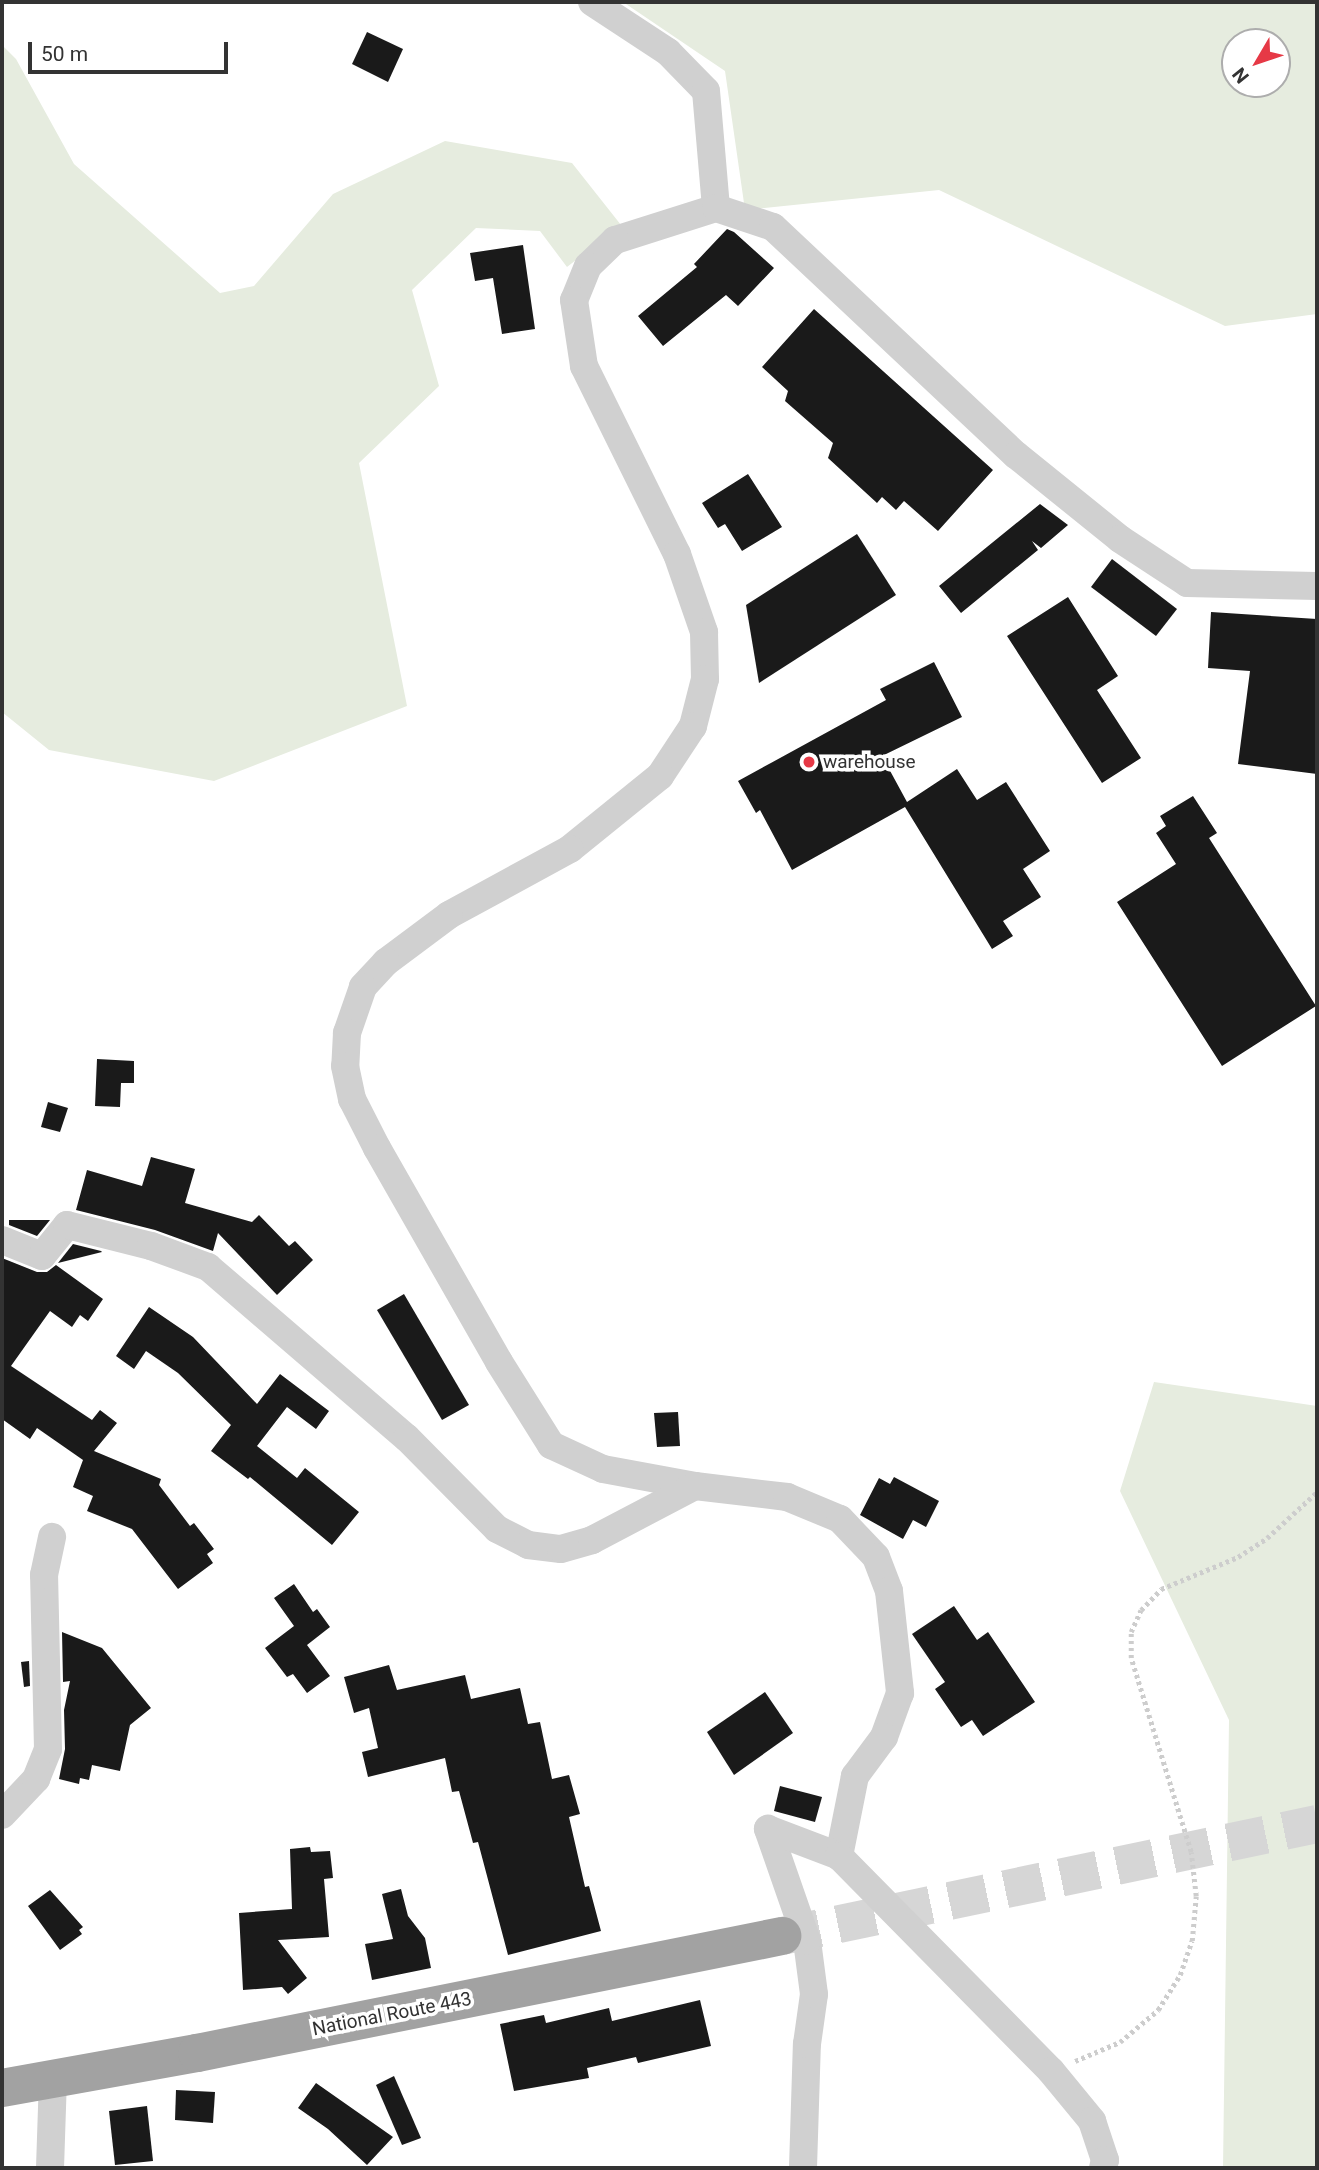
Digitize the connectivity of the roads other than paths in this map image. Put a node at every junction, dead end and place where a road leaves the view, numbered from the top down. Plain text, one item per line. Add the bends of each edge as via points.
1 (592, 2) edge
2 (716, 208) junction
3 (1317, 586) edge
4 (2, 1240) edge
5 (695, 1486) junction
6 (52, 1537) dead end
7 (2, 1815) edge
8 (839, 1856) junction
9 (782, 1936) tunnel mouth
10 (53, 2077) junction
11 (2, 2088) edge
12 (50, 2168) edge
13 (803, 2168) edge
14 (1103, 2168) edge

1 - 2 street via 668,52 706,91
2 - 3 street via 773,227 1016,455 1120,539 1187,583
2 - 5 street via 615,240 588,266 574,300 584,366 677,554 704,632 705,680 693,726 660,776 570,849 449,915 386,962 363,987 347,1033 345,1066 352,1099 377,1148 551,1445 603,1469
4 - 5 street via 42,1256 67,1225 151,1246 208,1267 407,1438 497,1529 528,1545 561,1549 592,1540
5 - 8 street via 787,1497 840,1519 876,1558 889,1591 900,1693 884,1737 855,1776
6 - 7 street via 44,1576 48,1749 36,1779
8 - 13 street via 768,1829 807,1941 814,1994 807,2043
8 - 14 street via 1051,2071 1092,2121 1105,2160
9 - 10 highway, National Route 443
10 - 11 highway, National Route 443
10 - 12 street

